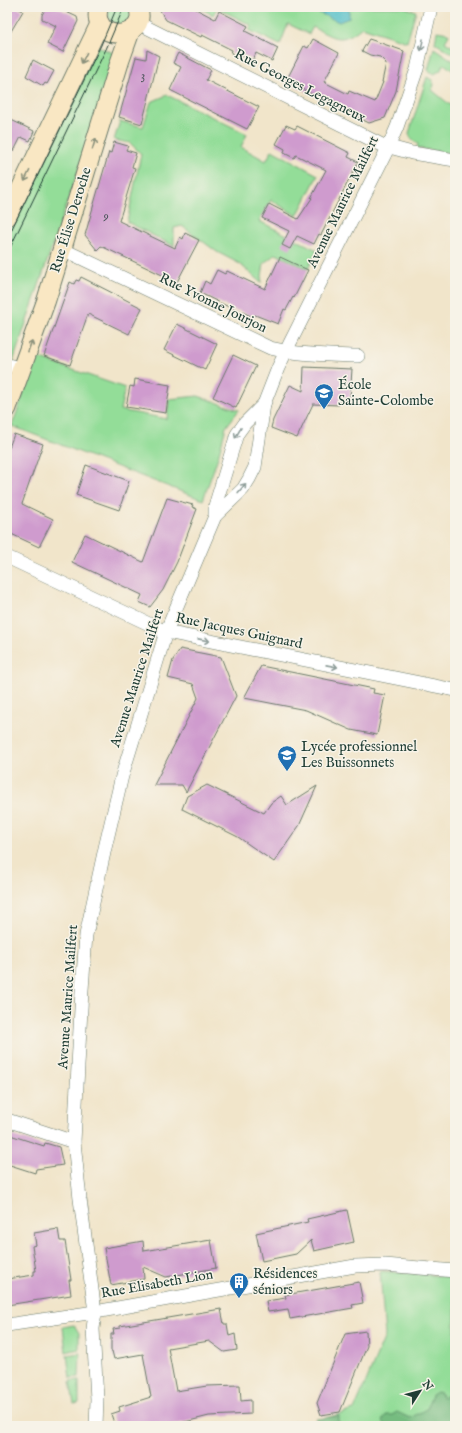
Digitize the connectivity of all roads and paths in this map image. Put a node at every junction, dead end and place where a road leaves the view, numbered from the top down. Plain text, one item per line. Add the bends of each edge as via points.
1 (431, 7) edge
2 (100, 15) edge
3 (136, 20) edge
4 (388, 147) junction
5 (455, 160) edge
6 (7, 217) edge
7 (62, 249) junction
8 (286, 352) junction
9 (358, 356) dead end
10 (264, 404) junction
11 (7, 409) edge
12 (215, 516) junction
13 (7, 557) edge
14 (166, 632) junction
15 (455, 690) edge
16 (7, 1120) edge
17 (74, 1142) junction
18 (455, 1270) edge
19 (95, 1312) junction
20 (7, 1325) edge
21 (96, 1426) edge

1 -> 4 street, Avenue Maurice Mailfert via 417,69
2 - 3 main road via 107,31 118,35 125,33
2 -> 6 main road
3 - 4 street, Rue Georges Legagneux
7 -> 3 main road, Rue Élise Deroche via 120,61
4 - 5 street, Rue Georges Legagneux via 412,154
4 - 8 street, Avenue Maurice Mailfert
7 - 8 street, Rue Yvonne Jourjon via 270,348
11 -> 7 main road, Rue Élise Deroche via 15,367 46,301
8 - 9 street, Rue Yvonne Jourjon
8 - 10 street, Avenue Maurice Mailfert
10 -> 12 street, Avenue Maurice Mailfert via 237,434 215,506
12 -> 10 street, Avenue Maurice Mailfert via 243,490 255,467
12 - 14 street, Avenue Maurice Mailfert
13 - 14 street, Rue Jacques Guignard
14 -> 15 street, Rue Jacques Guignard
14 - 17 street, Avenue Maurice Mailfert via 122,776 86,935
16 - 17 street
17 - 19 street, Avenue Maurice Mailfert
18 - 19 street, Rue Elisabeth Lion via 385,1265 355,1266
19 - 20 street, Rue Elisabeth Lion
19 - 21 street, Avenue Maurice Mailfert via 93,1329

